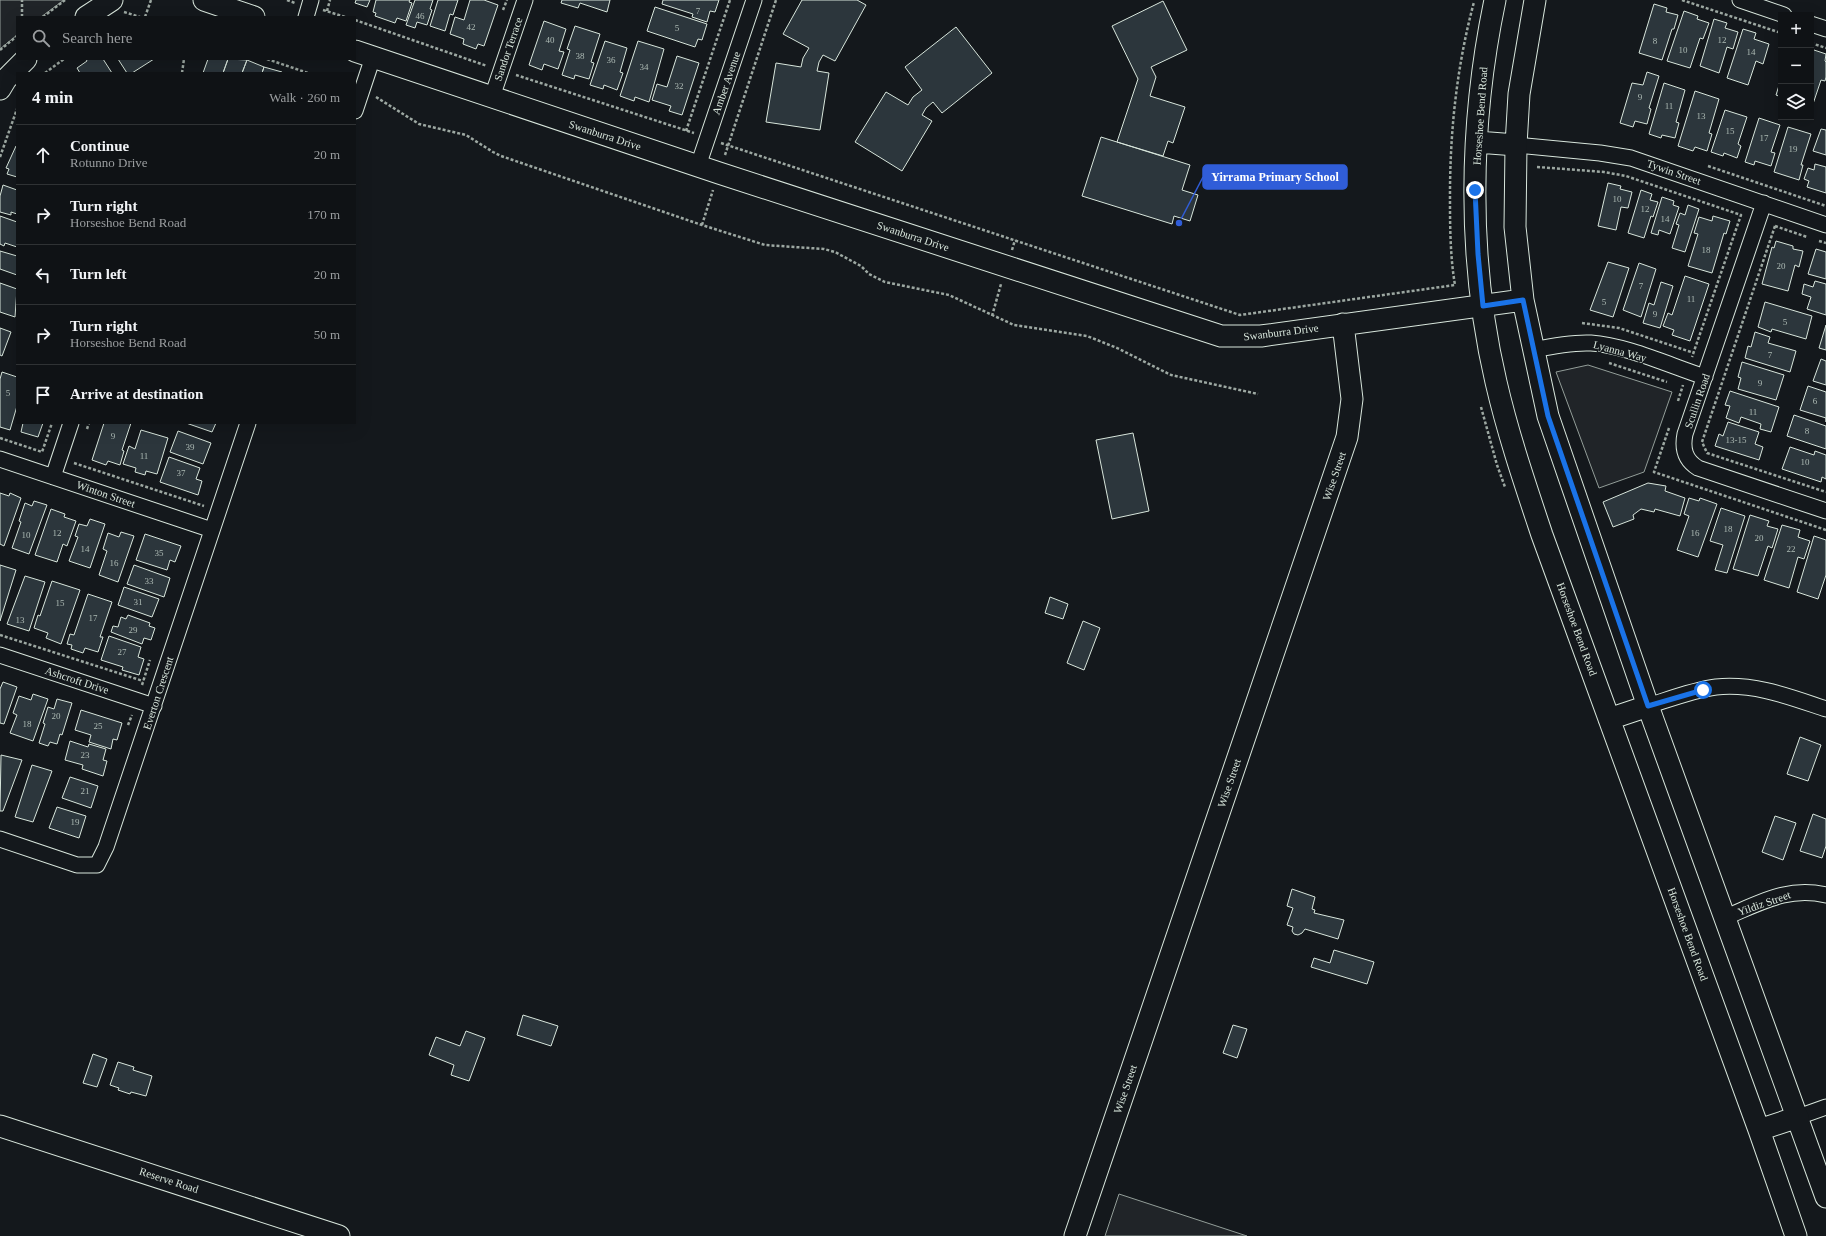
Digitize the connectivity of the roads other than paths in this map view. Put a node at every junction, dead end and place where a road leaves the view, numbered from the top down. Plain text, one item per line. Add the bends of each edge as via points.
1 (89, 0) edge
2 (204, 0) edge
3 (311, 0) edge
4 (524, 0) edge
5 (754, 0) edge
6 (1496, 0) edge
7 (1535, 0) edge
8 (1740, 0) edge
9 (116, 5) edge
10 (1778, 13) edge
11 (76, 16) edge
12 (88, 16) edge
13 (251, 16) edge
14 (306, 16) edge
15 (1814, 25) edge
16 (1826, 29) edge
17 (364, 54) edge
18 (25, 60) edge
19 (0, 89) edge
20 (492, 97) junction
21 (356, 108) edge
22 (1477, 142) junction
23 (1516, 145) junction
24 (698, 166) junction
25 (1764, 203) junction
26 (1826, 225) edge
27 (1523, 300) junction
28 (1483, 306) junction
29 (1343, 324) junction
30 (1533, 350) junction
31 (1705, 377) junction
32 (71, 424) edge
33 (248, 424) edge
34 (0, 458) edge
35 (53, 477) junction
36 (1826, 511) edge
37 (212, 530) junction
38 (0, 655) edge
39 (154, 706) junction
40 (1648, 706) junction
41 (1826, 709) edge
42 (1609, 719) junction
43 (0, 839) edge
44 (1826, 895) edge
45 (1726, 917) junction
46 (1826, 1107) edge
47 (1798, 1117) junction
48 (0, 1126) edge
49 (1759, 1130) junction
50 (1826, 1197) edge
51 (339, 1236) edge
52 (1075, 1236) edge
53 (1796, 1236) edge

1 - 11 street
2 - 13 street
3 - 14 street
4 - 20 street, Sandor Terrace
5 - 24 street, Amber Avenue
6 - 22 street, Horseshoe Bend Road via 1485,58
7 - 23 street via 1523,67
8 - 10 street
9 - 12 street
15 - 16 street
17 - 20 street, Swanburra Drive
17 - 21 street via 362,91
18 - 19 street
20 - 24 street, Swanburra Drive
22 - 23 street
22 - 28 street, Horseshoe Bend Road via 1477,247
23 - 25 street, Tywin Street via 1600,152 1631,158
23 - 27 street via 1515,226
24 - 29 street, Swanburra Drive via 1215,334 1254,337
25 - 26 street, Tywin Street
25 - 31 street, Scullin Road
27 - 28 street, Swanburra Drive
27 - 30 street
28 - 29 street, Swanburra Drive
28 - 42 street, Horseshoe Bend Road via 1495,380 1516,458
29 - 52 street, Wise Street via 1352,399 1347,437
30 - 31 street, Lyanna Way via 1571,344 1600,344
30 - 40 street via 1548,416
31 - 36 street, Scullin Road via 1684,438 1684,449 1689,461 1707,472
32 - 35 street
33 - 37 street, Everton Crescent
34 - 35 street, Winton Street
35 - 37 street, Winton Street
37 - 39 street, Everton Crescent
38 - 39 street, Ashcroft Drive
39 - 43 street, Everton Crescent via 106,847 97,865 77,866
40 - 41 street via 1703,690 1738,687 1770,691
40 - 42 street
40 - 45 street
42 - 49 street, Horseshoe Bend Road
44 - 45 street, Yildiz Street via 1792,892
45 - 47 street
46 - 47 street
47 - 49 street
47 - 50 street
48 - 51 street, Reserve Road
49 - 53 street, Horseshoe Bend Road

